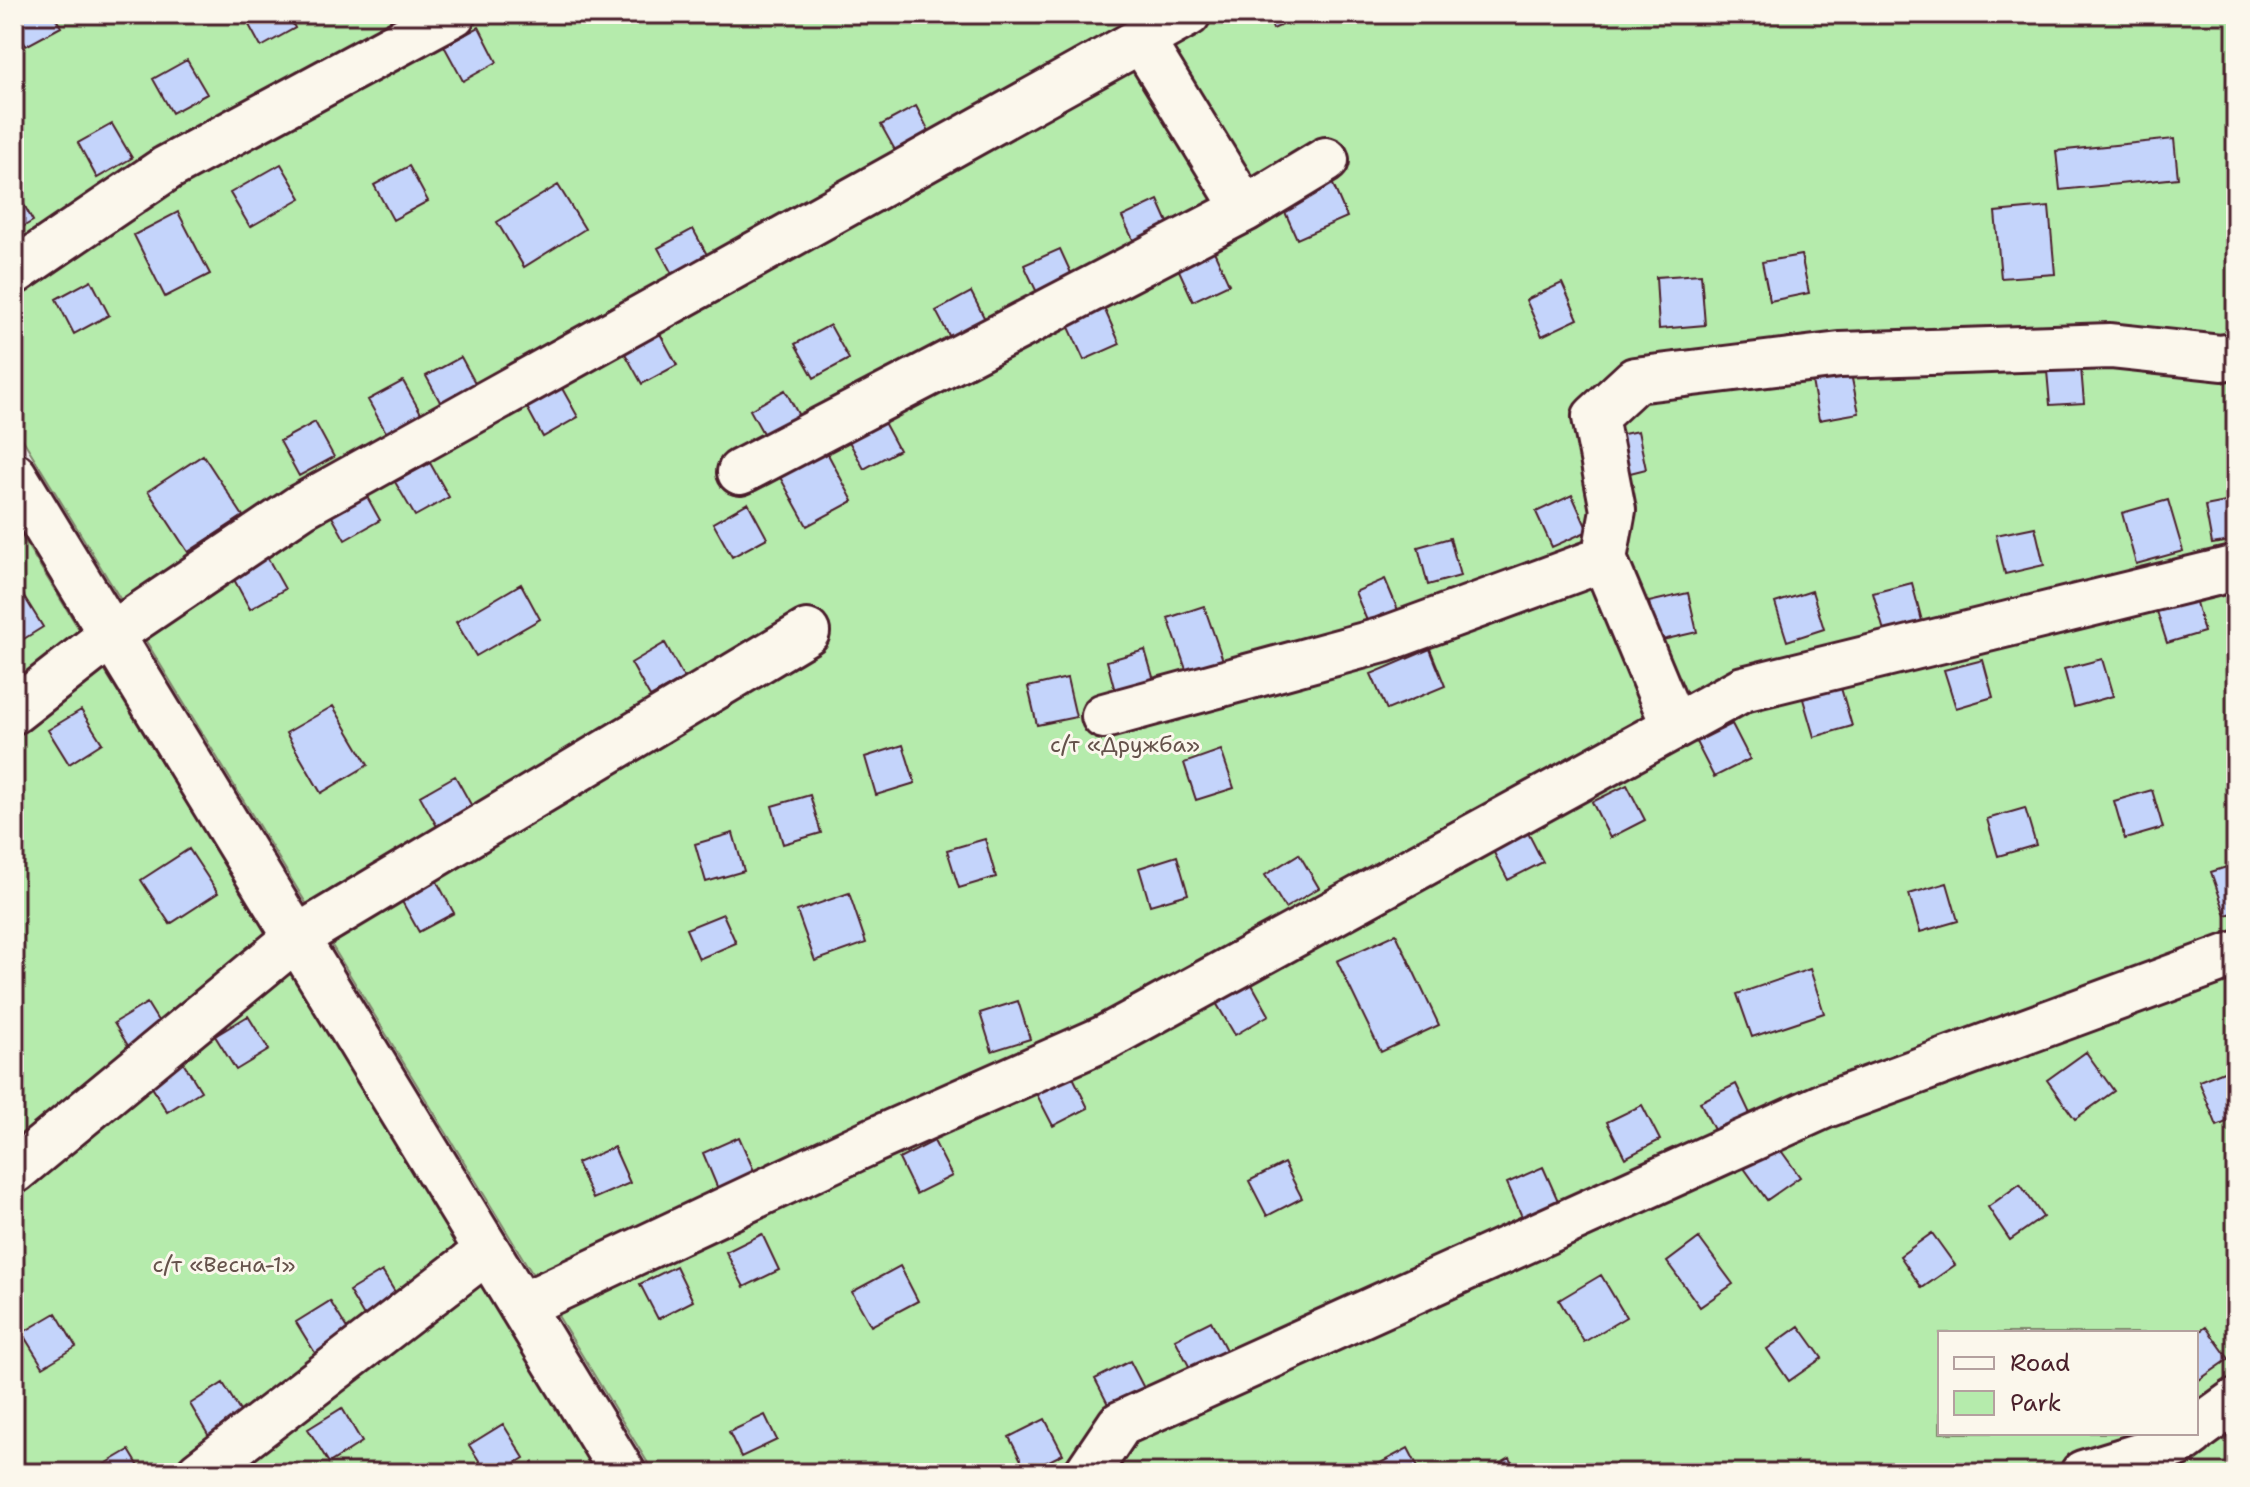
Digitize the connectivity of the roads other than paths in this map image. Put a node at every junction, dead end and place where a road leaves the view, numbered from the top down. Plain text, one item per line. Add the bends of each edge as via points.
1 (453, 14) edge
2 (1188, 14) edge
3 (1142, 41) junction
4 (1326, 160) dead end
5 (1245, 209) junction
6 (14, 272) edge
7 (2236, 355) edge
8 (740, 472) dead end
9 (14, 475) edge
10 (1604, 559) junction
11 (2236, 568) edge
12 (807, 632) dead end
13 (111, 635) junction
14 (14, 711) edge
15 (1104, 716) dead end
16 (1673, 724) junction
17 (296, 938) junction
18 (2236, 954) edge
19 (14, 1171) edge
20 (487, 1251) junction
21 (521, 1306) junction
22 (2236, 1401) edge
23 (2198, 1429) edge
24 (2190, 1435) edge
25 (199, 1473) edge
26 (623, 1473) edge
27 (1087, 1473) edge
28 (2083, 1473) edge

1 - 6 street via 167,168
2 - 3 street
3 - 5 street
3 - 13 street via 302,506
4 - 5 street
5 - 8 street
7 - 10 street via 2110,346 1840,355 1635,380 1595,417 1613,510
9 - 13 street
10 - 15 street via 1383,640
10 - 16 street
11 - 16 street via 1743,689
12 - 17 street
13 - 14 street
13 - 17 street
16 - 21 street via 1105,1038
17 - 19 street
17 - 20 street
18 - 27 street via 1826,1105 1120,1424
20 - 21 street
20 - 25 street
21 - 26 street
22 - 23 street
24 - 28 street via 2178,1444

